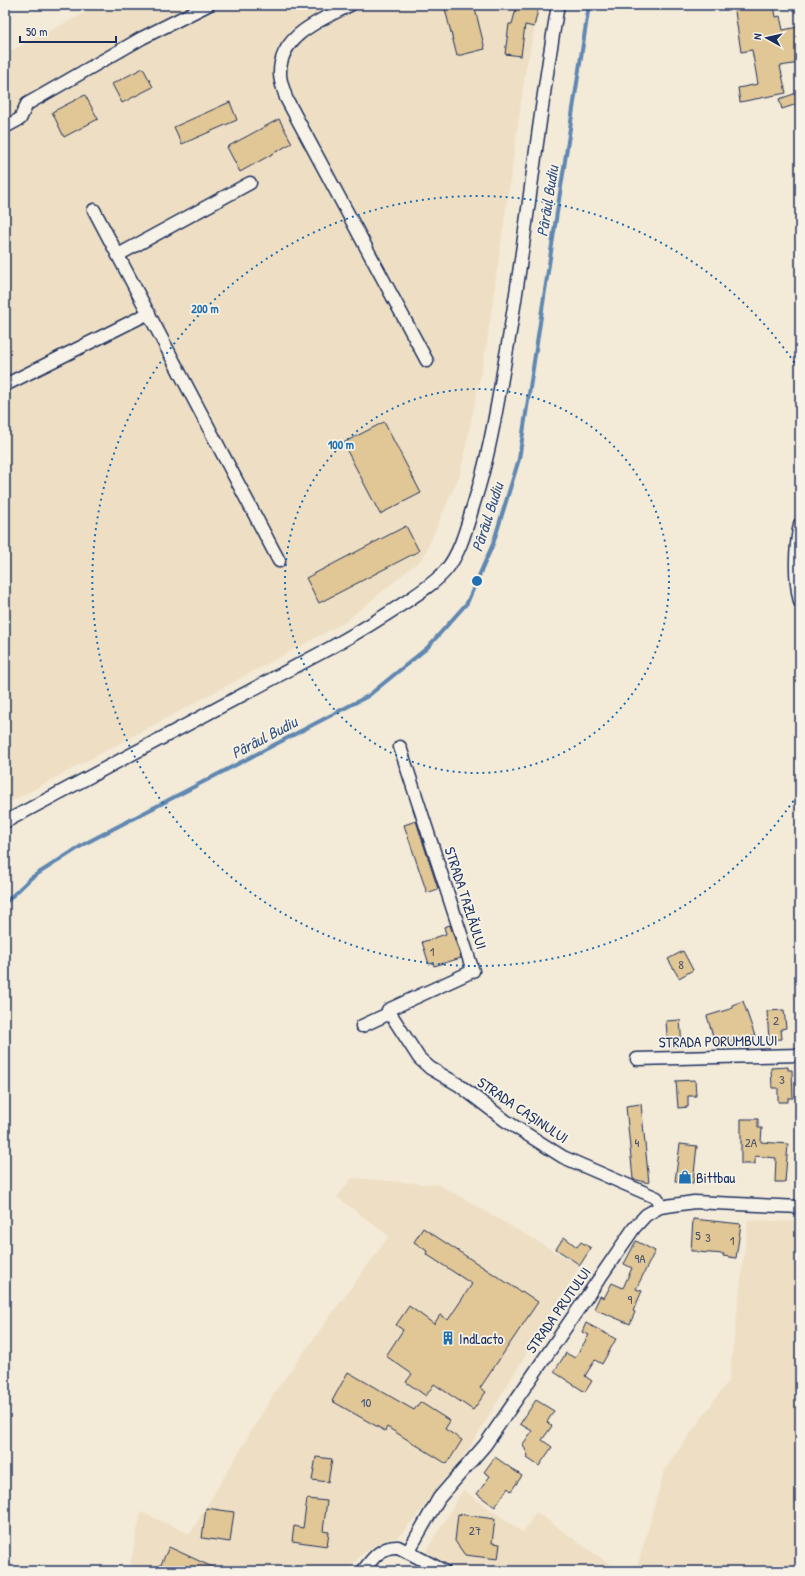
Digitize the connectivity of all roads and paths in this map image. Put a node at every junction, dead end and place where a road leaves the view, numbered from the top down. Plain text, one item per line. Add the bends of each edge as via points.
1 (208, 5) edge
2 (350, 5) edge
3 (558, 5) edge
4 (5, 127) edge
5 (250, 183) dead end
6 (94, 210) dead end
7 (118, 255) junction
8 (149, 313) junction
9 (427, 361) dead end
10 (5, 385) edge
11 (800, 524) edge
12 (280, 561) dead end
13 (800, 602) edge
14 (400, 747) dead end
15 (5, 822) edge
16 (389, 1012) junction
17 (362, 1026) dead end
18 (800, 1055) edge
19 (637, 1059) dead end
20 (660, 1207) junction
21 (800, 1207) edge
22 (408, 1552) junction
23 (363, 1571) edge
24 (444, 1571) edge

1 - 4 street via 142,38 26,104 20,119
2 - 9 street via 302,30 284,52 280,75 286,98
3 - 15 street via 496,421 468,523 447,569 381,619
5 - 7 street
6 - 7 street
7 - 8 street
8 - 10 street
8 - 12 street
11 - 13 street via 795,569
14 - 16 street, STRADA TAZLĂULUI via 473,971
16 - 17 street
16 - 20 street, STRADA CAȘINULUI via 419,1058 430,1068 563,1157 657,1198
18 - 19 street, STRADA PORUMBULUI
20 - 21 street, STRADA PRUTULUI via 694,1202
20 - 22 street, STRADA PRUTULUI via 646,1215 634,1228 484,1445 439,1498
22 - 23 street via 398,1547 386,1548 373,1558
22 - 24 street

